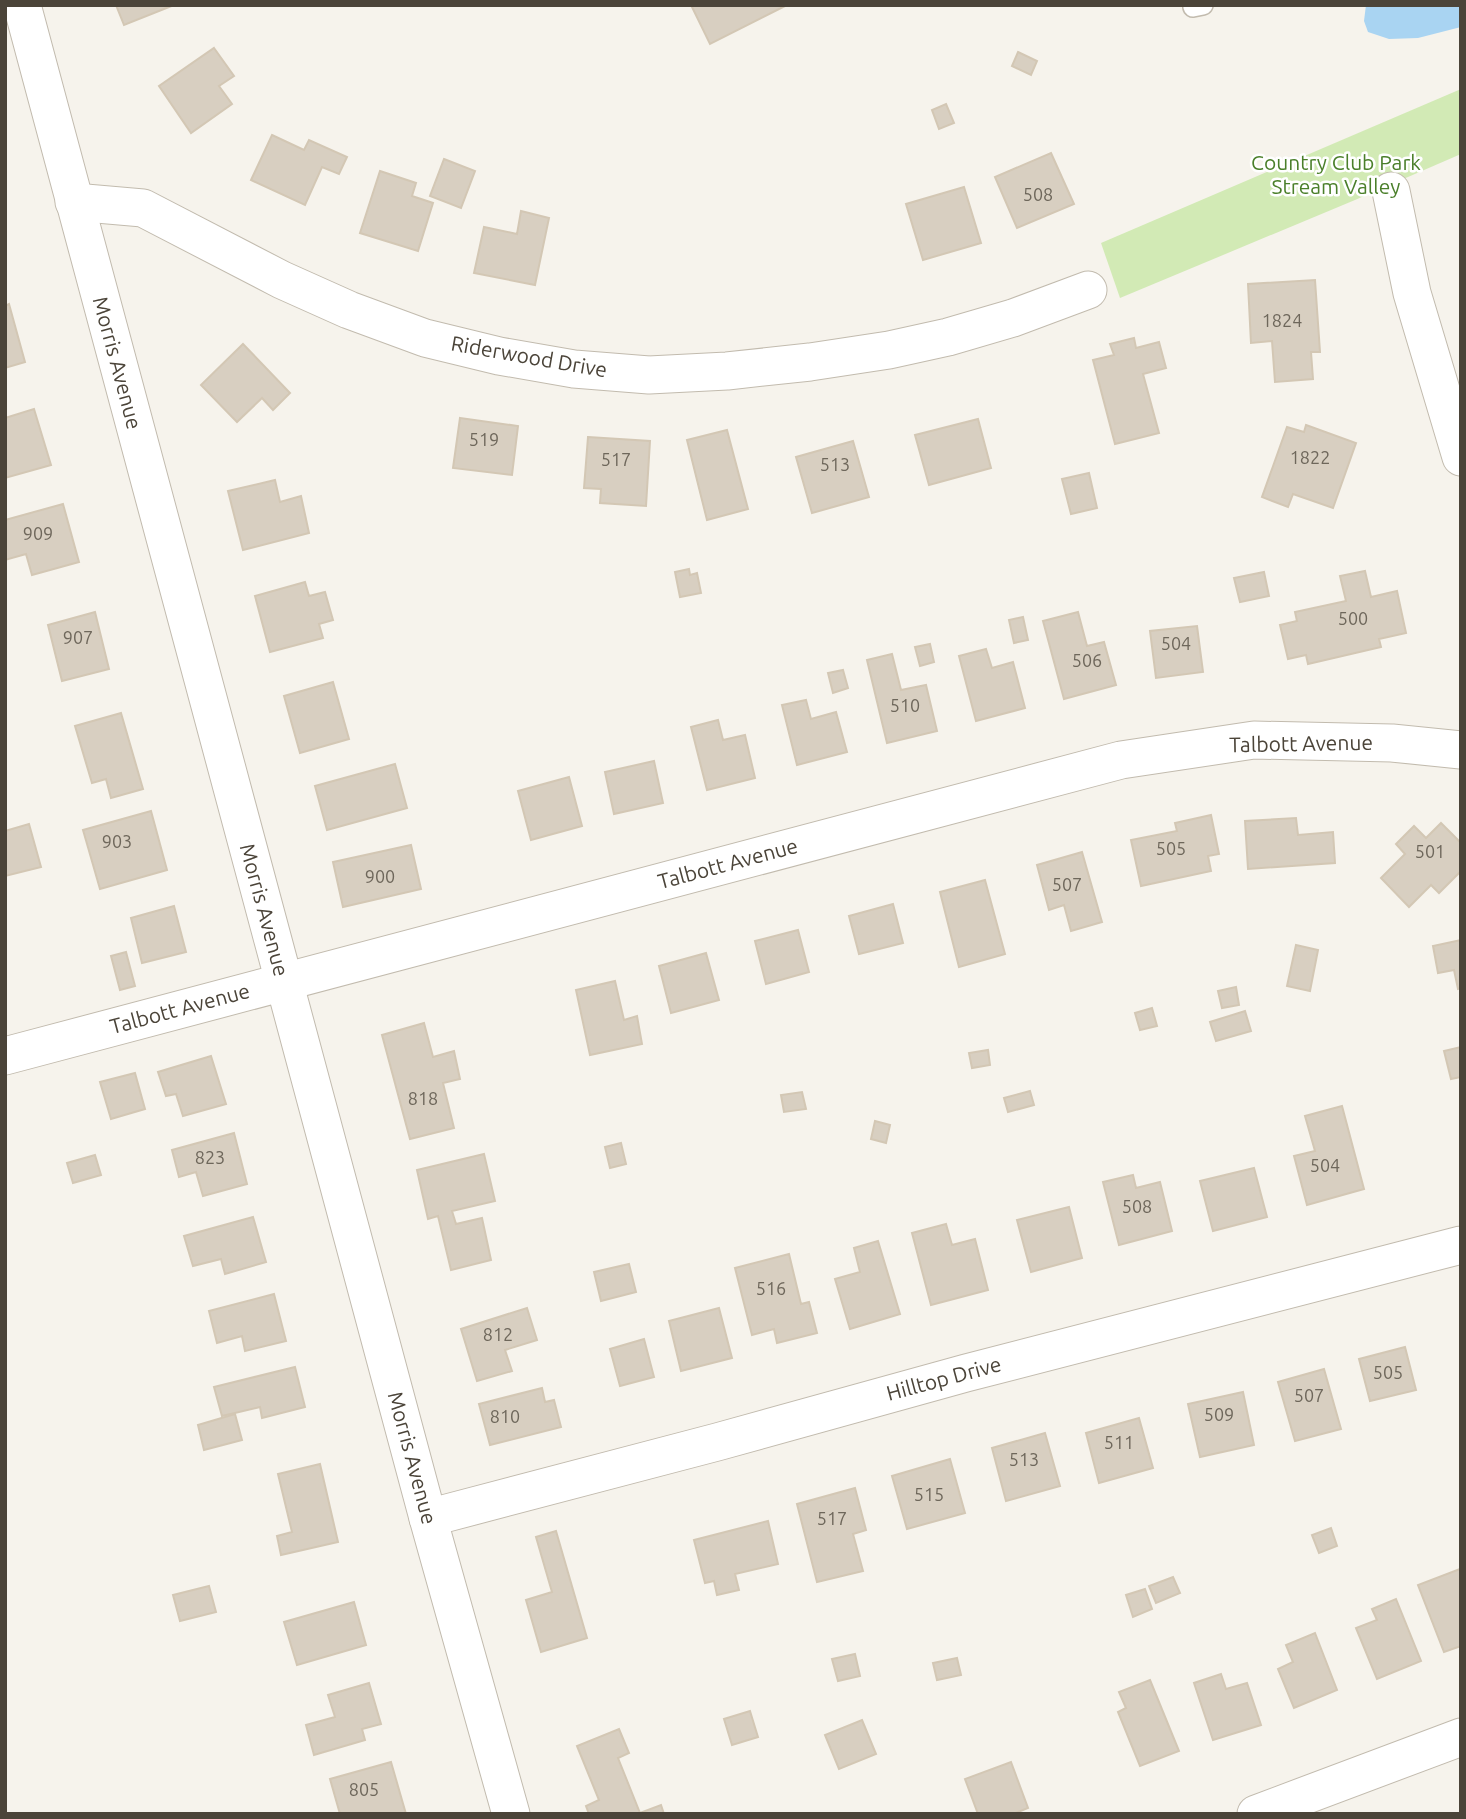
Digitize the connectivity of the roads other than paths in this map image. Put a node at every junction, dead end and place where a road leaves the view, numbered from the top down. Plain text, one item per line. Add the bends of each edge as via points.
1 (22, 5) edge
2 (1391, 191) dead end
3 (74, 202) junction
4 (1088, 290) dead end
5 (1461, 457) edge
6 (1461, 750) edge
7 (283, 981) junction
8 (5, 1056) edge
9 (1461, 1245) edge
10 (428, 1518) junction
11 (1461, 1737) edge
12 (511, 1814) edge
13 (1256, 1814) edge

1 - 3 street, Morris Avenue
2 - 5 street via 1412,293
3 - 4 street, Riderwood Drive via 143,208 282,280 425,338 574,369 649,375 727,371 889,350 1013,318
3 - 7 street, Morris Avenue
6 - 7 street, Talbott Avenue via 1392,743 1254,740 1121,760
7 - 8 street, Talbott Avenue
7 - 10 street, Morris Avenue
9 - 10 street, Hilltop Drive
10 - 12 street, Morris Avenue
11 - 13 street

